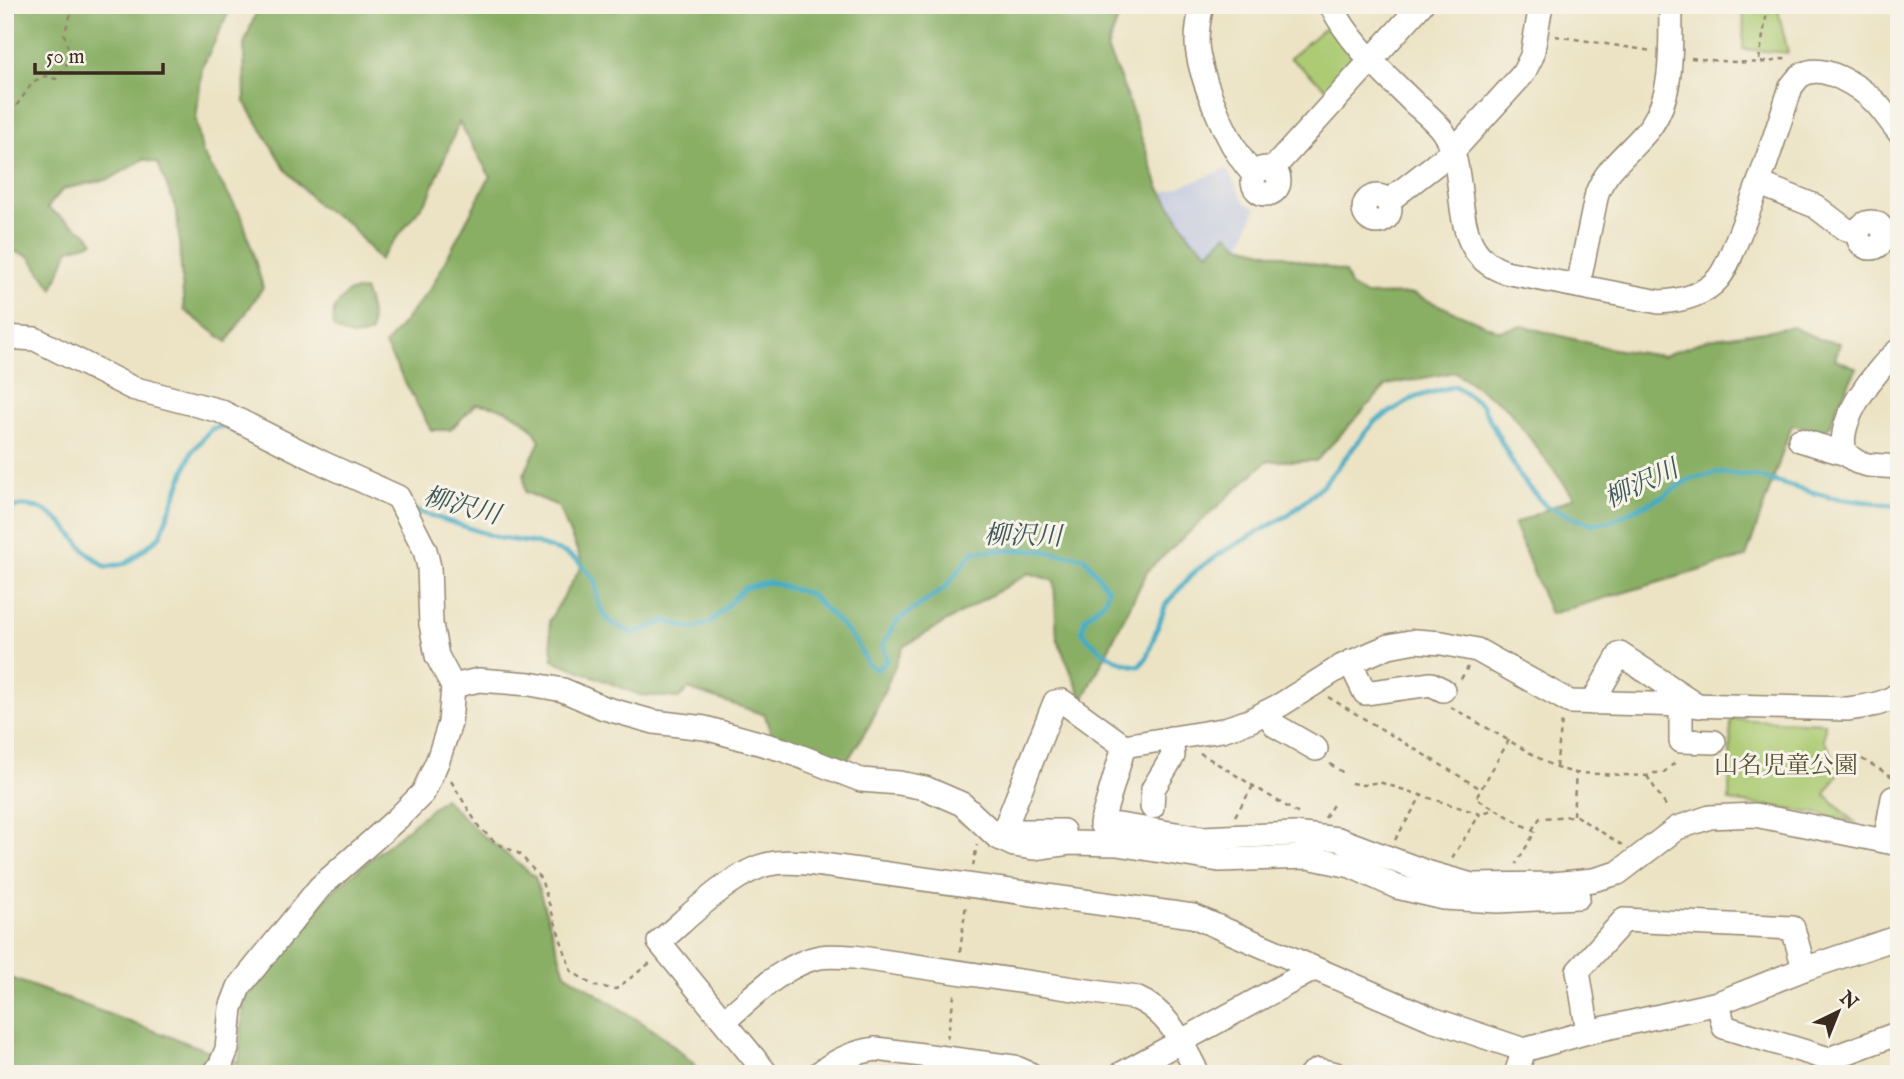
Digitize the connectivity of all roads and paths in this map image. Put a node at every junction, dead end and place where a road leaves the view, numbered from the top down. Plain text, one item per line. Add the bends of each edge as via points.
1 (74, 5) edge
2 (1202, 5) edge
3 (1331, 5) edge
4 (1421, 5) edge
5 (1541, 5) edge
6 (1671, 5) edge
7 (1768, 5) edge
8 (1538, 34) junction
9 (1647, 51) dead end
10 (1788, 56) dead end
11 (1690, 58) dead end
12 (1371, 60) junction
13 (1758, 62) junction
14 (5, 122) edge
15 (1899, 132) edge
16 (1453, 151) junction
17 (1760, 184) junction
18 (1387, 202) dead end
19 (1858, 233) dead end
20 (1578, 286) junction
21 (5, 337) edge
22 (1899, 350) edge
23 (1800, 440) dead end
24 (1846, 454) junction
25 (1899, 467) edge
26 (1350, 662) junction
27 (1464, 675) dead end
28 (453, 686) junction
29 (1320, 691) dead end
30 (1449, 693) junction
31 (1899, 693) edge
32 (1592, 703) junction
33 (1690, 706) junction
34 (1266, 712) junction
35 (1561, 723) dead end
36 (1171, 738) junction
37 (1509, 740) junction
38 (1681, 740) junction
39 (1714, 743) dead end
40 (1124, 746) junction
41 (1316, 749) dead end
42 (1199, 752) dead end
43 (1862, 759) dead end
44 (438, 760) junction
45 (1556, 768) junction
46 (1576, 773) junction
47 (1647, 776) junction
48 (1350, 782) dead end
49 (1253, 786) junction
50 (1480, 789) junction
51 (1896, 789) edge
52 (1423, 794) junction
53 (1334, 803) dead end
54 (1152, 807) dead end
55 (1496, 809) junction
56 (1668, 809) dead end
57 (1480, 814) junction
58 (1573, 816) junction
59 (1233, 818) dead end
60 (1325, 819) dead end
61 (1308, 820) dead end
62 (1750, 822) junction
63 (981, 823) junction
64 (1101, 824) junction
65 (1532, 830) junction
66 (1892, 842) edge
67 (1390, 849) dead end
68 (1632, 851) dead end
69 (1452, 858) dead end
70 (1899, 860) edge
71 (1516, 864) dead end
72 (969, 884) junction
73 (1899, 937) edge
74 (666, 950) junction
75 (1314, 969) junction
76 (1804, 969) junction
77 (957, 972) junction
78 (1718, 1003) junction
79 (724, 1020) junction
80 (1588, 1032) junction
81 (1899, 1033) edge
82 (1181, 1043) junction
83 (1524, 1050) junction
84 (944, 1059) junction
85 (214, 1074) edge
86 (767, 1074) edge
87 (818, 1074) edge
88 (1030, 1074) edge
89 (1121, 1074) edge
90 (1198, 1074) edge
91 (1311, 1074) edge
92 (1336, 1074) edge
93 (1516, 1074) edge

1 - 14 path via 64,34 71,58 56,79 45,76 33,82
2 - 12 street via 1197,44 1202,74 1244,166 1264,173
3 - 12 street
4 - 12 street
5 - 8 street
6 - 20 street via 1668,75 1661,108 1650,128 1602,181
7 - 13 path
8 - 9 path
8 - 16 street via 1523,74
10 - 13 path via 1782,61
11 - 13 path
12 - 16 street via 1443,131
15 - 17 street via 1861,91 1822,71 1800,75 1791,87
16 - 18 street
16 - 20 street via 1467,237 1483,261 1505,272
17 - 19 street via 1815,206 1845,229
17 - 20 street via 1729,260 1718,279 1702,292 1679,302 1660,302
21 - 28 street via 35,339 132,388 220,411 404,507 425,550 431,624 438,656
22 - 24 street via 1861,394 1847,422
23 - 24 street
24 - 25 street via 1868,465
26 - 30 street via 1365,692 1431,684
26 - 32 street via 1389,646 1442,643 1477,650 1570,702
26 - 34 street
27 - 30 path
28 - 44 street via 450,723
28 - 63 street via 479,680 563,690 654,722 718,732 784,750 861,780 925,788 962,804
29 - 50 path
30 - 37 path
31 - 33 street via 1848,709
32 - 33 street
32 - 33 street via 1620,654
33 - 38 street
34 - 36 street via 1222,730
34 - 41 street via 1276,726
35 - 45 path
36 - 40 street
36 - 54 street via 1172,756 1153,789
37 - 45 path
37 - 50 path
38 - 39 street
38 - 47 path via 1676,763 1663,773
40 - 64 street
40 - 64 street via 1062,701 1055,702 1007,823 1014,831 1035,832 1093,830
42 - 49 path
43 - 51 path
44 - 74 path via 479,827 496,843 520,854 541,879 571,971 594,986 616,989
44 - 85 street via 423,793 320,887 239,987 231,1008 226,1049
45 - 46 path
46 - 47 path
46 - 58 path
47 - 56 path
48 - 52 path via 1379,782
49 - 59 path
49 - 61 path
50 - 55 path via 1476,798
51 - 66 street
52 - 57 path
52 - 67 path
53 - 60 path
55 - 57 path
55 - 65 path
57 - 69 path
58 - 65 path via 1539,818
58 - 68 path
62 - 63 street via 1698,834 1673,846 1634,881 1613,888 1580,897 1498,901 1444,898 1397,887 1351,866 1308,857 1219,860 1117,844 1033,848 1005,841
62 - 64 street via 1710,817 1677,828 1618,873 1593,880 1472,885 1338,839 1294,834 1202,838
62 - 66 street
62 - 70 street
63 - 72 path
65 - 71 path via 1535,832
72 - 74 street via 808,863 760,867 735,879 659,942
72 - 75 street via 1193,916
72 - 77 path
73 - 76 street
74 - 79 street
75 - 82 street
75 - 83 street via 1432,1019
76 - 78 street
76 - 80 street via 1793,928 1624,920 1578,971
77 - 79 street via 854,957 822,957 788,969
77 - 82 street via 1136,998 1164,1016
77 - 84 path
78 - 80 street
78 - 81 street via 1724,1027 1829,1059
79 - 86 street
80 - 83 street
82 - 89 street
82 - 90 street
83 - 93 street
84 - 87 street via 876,1049 857,1051
84 - 88 street via 1014,1067
91 - 92 street via 1318,1070

